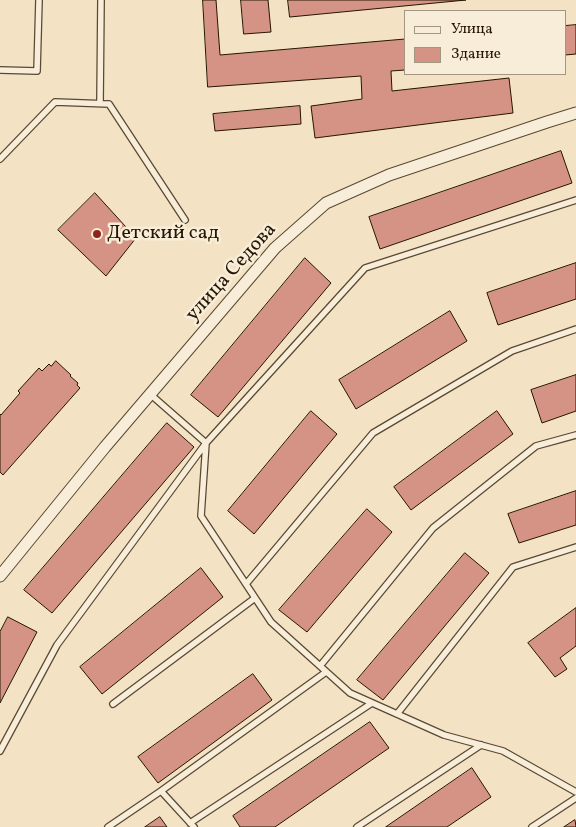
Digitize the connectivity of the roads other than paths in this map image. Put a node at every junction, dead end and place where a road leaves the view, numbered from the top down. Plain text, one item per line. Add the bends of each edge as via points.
1 (39, 0) edge
2 (101, 0) edge
3 (0, 70) edge
4 (100, 104) junction
5 (576, 113) edge
6 (0, 159) edge
7 (576, 200) edge
8 (185, 220) dead end
9 (576, 329) edge
10 (150, 394) junction
11 (576, 435) edge
12 (206, 443) junction
13 (576, 547) edge
14 (0, 576) edge
15 (246, 584) junction
16 (255, 598) junction
17 (320, 666) junction
18 (326, 672) junction
19 (372, 703) junction
20 (114, 704) dead end
21 (397, 714) junction
22 (482, 745) junction
23 (0, 751) edge
24 (161, 790) junction
25 (576, 792) edge
26 (576, 798) edge
27 (192, 825) edge
28 (108, 827) edge
29 (357, 827) edge
30 (532, 827) edge

1 - 3 lane via 37,71
2 - 4 lane
4 - 6 lane via 55,102
4 - 8 lane via 109,104
5 - 10 street, улица Седова via 390,175 326,203 275,248
7 - 12 lane via 365,268
9 - 15 lane via 512,352 373,433
10 - 12 lane
10 - 14 street, улица Седова
11 - 17 lane via 536,446 433,528
12 - 15 lane via 200,516
12 - 23 lane via 57,645
13 - 21 lane via 513,568
15 - 16 lane
16 - 17 lane via 271,622
16 - 20 lane
17 - 18 lane
18 - 19 lane via 350,693
18 - 24 lane
19 - 21 lane
19 - 27 lane
21 - 22 lane via 444,736
22 - 25 lane via 503,751
22 - 29 lane
24 - 27 lane
24 - 28 lane
26 - 30 lane

